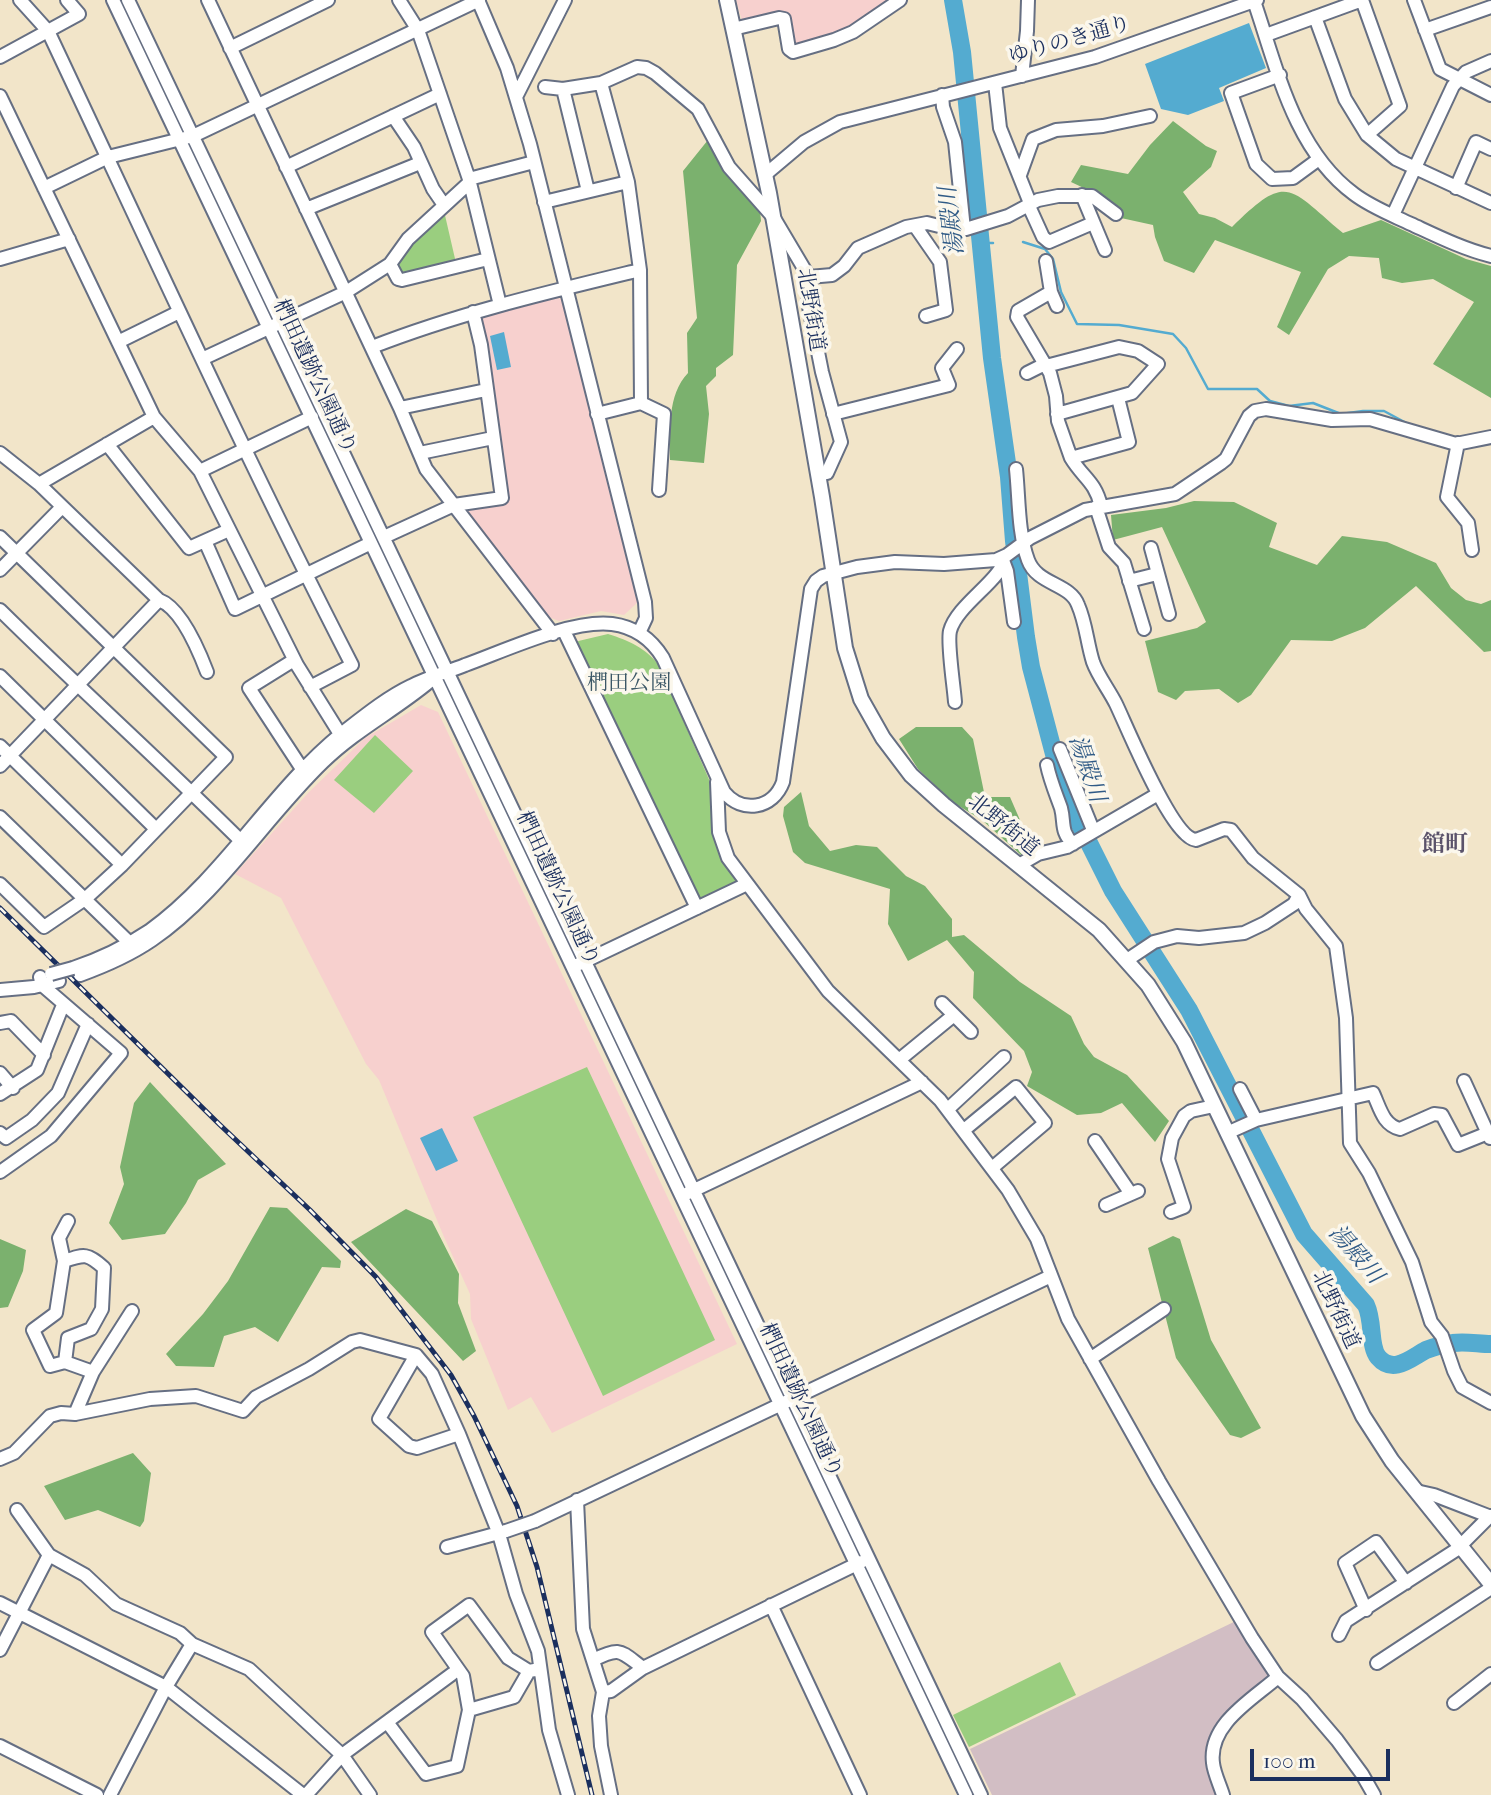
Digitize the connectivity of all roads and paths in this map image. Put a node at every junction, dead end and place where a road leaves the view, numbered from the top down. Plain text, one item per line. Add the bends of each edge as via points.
1 (20, 0) edge
2 (67, 0) edge
3 (113, 0) edge
4 (128, 0) edge
5 (208, 0) edge
6 (328, 0) edge
7 (398, 0) edge
8 (479, 0) edge
9 (565, 0) edge
10 (727, 0) edge
11 (900, 0) edge
12 (1028, 0) edge
13 (1362, 0) edge
14 (1414, 0) edge
15 (1255, 1) edge
16 (303, 6) edge
17 (1491, 7) edge
18 (1315, 17) junction
19 (733, 29) junction
20 (418, 30) junction
21 (1424, 30) junction
22 (48, 31) junction
23 (1266, 35) junction
24 (230, 48) junction
25 (0, 57) edge
26 (1491, 61) edge
27 (1280, 75) junction
28 (1022, 76) junction
29 (1458, 79) junction
30 (601, 83) junction
31 (995, 83) junction
32 (545, 87) dead end
33 (563, 89) junction
34 (440, 94) junction
35 (942, 95) junction
36 (1491, 95) edge
37 (0, 96) edge
38 (516, 97) junction
39 (257, 106) junction
40 (393, 116) junction
41 (1150, 116) dead end
42 (1367, 135) junction
43 (193, 136) junction
44 (180, 140) junction
45 (1491, 149) edge
46 (108, 157) junction
47 (1318, 159) junction
48 (534, 162) junction
49 (420, 163) junction
50 (286, 167) junction
51 (1415, 168) junction
52 (766, 174) junction
53 (1020, 175) junction
54 (469, 181) junction
55 (628, 182) junction
56 (44, 188) junction
57 (1455, 188) junction
58 (588, 191) junction
59 (1083, 195) junction
60 (544, 202) junction
61 (1029, 203) junction
62 (1491, 203) edge
63 (444, 205) junction
64 (306, 209) junction
65 (1116, 214) dead end
66 (1393, 215) junction
67 (774, 218) junction
68 (1093, 223) junction
69 (915, 226) junction
70 (965, 229) junction
71 (69, 239) junction
72 (1105, 250) dead end
73 (1491, 256) edge
74 (0, 259) edge
75 (488, 260) junction
76 (1046, 261) dead end
77 (390, 264) junction
78 (640, 270) junction
79 (809, 277) junction
80 (566, 288) junction
81 (346, 292) junction
82 (1051, 292) junction
83 (808, 302) junction
84 (500, 304) junction
85 (1057, 306) dead end
86 (179, 312) junction
87 (473, 312) junction
88 (926, 316) dead end
89 (790, 321) junction
90 (282, 322) junction
91 (270, 328) junction
92 (118, 342) junction
93 (372, 347) junction
94 (957, 349) dead end
95 (202, 359) junction
96 (1046, 365) junction
97 (1027, 373) dead end
98 (486, 390) junction
99 (1118, 398) junction
100 (641, 403) junction
101 (400, 408) junction
102 (597, 414) junction
103 (833, 414) junction
104 (1057, 414) junction
105 (155, 417) junction
106 (312, 417) junction
107 (1491, 437) edge
108 (493, 438) junction
109 (1458, 443) junction
110 (107, 444) junction
111 (246, 449) junction
112 (0, 453) edge
113 (420, 453) junction
114 (1071, 458) junction
115 (1016, 469) dead end
116 (201, 471) junction
117 (818, 475) junction
118 (38, 484) junction
119 (659, 490) dead end
120 (454, 505) junction
121 (1098, 506) junction
122 (62, 507) junction
123 (229, 530) junction
124 (0, 537) edge
125 (384, 537) junction
126 (205, 541) junction
127 (371, 543) junction
128 (1023, 544) junction
129 (1151, 548) dead end
130 (1472, 550) dead end
131 (17, 553) junction
132 (1005, 558) junction
133 (0, 570) edge
134 (834, 572) junction
135 (1157, 574) junction
136 (306, 575) junction
137 (1129, 581) junction
138 (261, 596) junction
139 (159, 600) junction
140 (0, 610) edge
141 (1169, 614) dead end
142 (1014, 622) dead end
143 (1144, 629) dead end
144 (559, 632) junction
145 (639, 633) junction
146 (114, 647) junction
147 (295, 660) junction
148 (207, 672) dead end
149 (448, 672) junction
150 (0, 676) edge
151 (435, 677) junction
152 (77, 686) junction
153 (310, 687) junction
154 (955, 702) dead end
155 (45, 720) junction
156 (343, 739) junction
157 (0, 746) edge
158 (1060, 749) dead end
159 (10, 756) junction
160 (1046, 765) dead end
161 (0, 766) edge
162 (305, 774) junction
163 (717, 780) junction
164 (193, 793) junction
165 (1158, 794) junction
166 (0, 817) edge
167 (156, 829) junction
168 (1092, 831) junction
169 (1075, 842) junction
170 (243, 844) junction
171 (122, 865) junction
172 (1018, 865) junction
173 (0, 884) edge
174 (747, 884) junction
175 (1299, 895) junction
176 (85, 899) junction
177 (697, 908) junction
178 (133, 946) junction
179 (1127, 960) junction
180 (579, 964) junction
181 (48, 979) junction
182 (0, 982) edge
183 (0, 990) edge
184 (942, 1003) dead end
185 (63, 1005) junction
186 (954, 1015) junction
187 (0, 1023) edge
188 (89, 1024) junction
189 (971, 1032) dead end
190 (44, 1055) junction
191 (1004, 1057) dead end
192 (899, 1059) junction
193 (0, 1073) edge
194 (1464, 1081) dead end
195 (922, 1082) junction
196 (13, 1088) junction
197 (1240, 1089) dead end
198 (0, 1094) edge
199 (1348, 1099) junction
200 (1214, 1106) junction
201 (948, 1110) junction
202 (1255, 1120) junction
203 (964, 1130) junction
204 (1233, 1130) junction
205 (0, 1133) edge
206 (1489, 1137) edge
207 (1095, 1141) dead end
208 (992, 1168) junction
209 (0, 1172) edge
210 (688, 1193) junction
211 (1106, 1205) dead end
212 (1171, 1212) dead end
213 (68, 1222) dead end
214 (64, 1261) junction
215 (1051, 1276) junction
216 (1164, 1309) dead end
217 (132, 1311) dead end
218 (416, 1355) junction
219 (1090, 1359) junction
220 (65, 1362) junction
221 (93, 1372) junction
222 (787, 1401) junction
223 (1491, 1403) edge
224 (75, 1414) junction
225 (459, 1434) junction
226 (0, 1459) edge
227 (1416, 1491) junction
228 (577, 1500) junction
229 (17, 1510) dead end
230 (1491, 1517) edge
231 (502, 1532) junction
232 (1461, 1547) junction
233 (447, 1548) dead end
234 (49, 1555) junction
235 (862, 1561) junction
236 (1406, 1583) junction
237 (1491, 1586) edge
238 (0, 1603) edge
239 (771, 1605) junction
240 (1366, 1610) junction
241 (19, 1613) junction
242 (1339, 1635) dead end
243 (192, 1644) junction
244 (0, 1650) edge
245 (593, 1660) junction
246 (1377, 1663) dead end
247 (643, 1668) junction
248 (535, 1670) junction
249 (452, 1674) dead end
250 (1491, 1674) edge
251 (1278, 1677) junction
252 (166, 1687) junction
253 (603, 1692) junction
254 (1454, 1703) dead end
255 (469, 1710) junction
256 (387, 1722) junction
257 (0, 1745) edge
258 (342, 1755) junction
259 (971, 1794) edge
260 (97, 1795) edge
261 (110, 1795) edge
262 (305, 1795) edge
263 (370, 1795) edge
264 (568, 1795) edge
265 (611, 1795) edge
266 (860, 1795) edge
267 (1223, 1795) edge
268 (1374, 1795) edge

1 - 22 street
2 - 22 street via 79,14
3 - 44 street, 椚田遺跡公園通り
4 - 43 street, 椚田遺跡公園通り
5 - 24 street
6 - 16 street
7 - 20 street
8 - 20 street
8 - 38 street
9 - 38 street
10 - 19 main road, 北野街道
11 - 19 street via 853,32 793,52 783,19
12 - 28 street
13 - 18 street
13 - 42 street via 1400,106
14 - 21 street
15 - 23 street
15 - 28 street, ゆりのき通り via 1122,48
16 - 24 street
17 - 21 street
18 - 23 street
18 - 42 street via 1340,89
19 - 52 main road, 北野街道
20 - 34 street
20 - 39 street
21 - 29 street via 1436,65
22 - 25 street
22 - 46 street
23 - 27 street
24 - 39 street
26 - 29 street
27 - 47 street
27 - 47 street via 1231,93 1256,164 1272,179 1293,178
28 - 31 street, ゆりのき通り
29 - 36 street
29 - 51 street
30 - 33 street
30 - 55 street
30 - 67 street via 637,67 655,73 698,109 729,167
31 - 35 street, ゆりのき通り
31 - 53 street via 1000,128
32 - 33 street
33 - 58 street
34 - 40 street
34 - 54 street
35 - 52 street, ゆりのき通り via 823,130
35 - 70 street via 955,142
37 - 56 street
38 - 48 street
39 - 43 street
39 - 50 street
40 - 49 street
40 - 50 street
41 - 53 street via 1056,130 1033,139
42 - 51 street
43 - 44 street
43 - 90 street, 椚田遺跡公園通り
44 - 46 street
44 - 91 street, 椚田遺跡公園通り
45 - 57 street via 1476,142
46 - 56 street
46 - 86 street
47 - 66 street via 1352,193
48 - 54 street
48 - 60 street
49 - 63 street
49 - 64 street
50 - 64 street
51 - 57 street
51 - 66 street
52 - 67 main road, 北野街道
53 - 61 street
54 - 63 street
54 - 75 street
55 - 58 street
55 - 78 street
56 - 71 street
57 - 62 street
58 - 60 street
59 - 61 street
59 - 65 street via 1098,199
59 - 68 street
60 - 80 street
61 - 68 street via 1049,242
61 - 70 street via 1008,216
63 - 77 street via 408,239
64 - 81 street
66 - 73 street via 1460,247
67 - 79 street
67 - 89 main road, 北野街道
68 - 72 street
69 - 70 street via 927,223
69 - 79 street via 864,245 832,275
69 - 88 street via 940,262 946,310
71 - 74 street
71 - 92 street
75 - 77 street via 402,281
75 - 84 street
76 - 82 street
77 - 81 street
78 - 80 street
78 - 100 street
79 - 83 street
80 - 84 street
80 - 102 street
81 - 90 street
81 - 93 street
82 - 85 street
82 - 96 street via 1017,313
83 - 89 street
83 - 103 street
84 - 87 street
86 - 92 street
86 - 95 street
87 - 93 street
87 - 98 street
89 - 117 main road, 北野街道
90 - 91 street
90 - 125 street, 椚田遺跡公園通り
91 - 95 street
91 - 106 street, 椚田遺跡公園通り
92 - 105 street
93 - 101 street
94 - 103 street via 942,369 949,385
95 - 111 street
96 - 97 street
96 - 99 street via 1119,347 1138,351 1158,364 1132,393
96 - 104 street
98 - 101 street
98 - 108 street
99 - 104 street
99 - 114 street via 1129,442
100 - 102 street
100 - 119 street via 664,414
101 - 113 street
102 - 145 street via 645,602 646,618
103 - 117 street via 841,442 827,473
104 - 114 street
105 - 110 street
105 - 116 street
106 - 111 street
106 - 127 street, 椚田遺跡公園通り
107 - 109 street
108 - 113 street
108 - 120 street via 502,498
109 - 121 street via 1370,419 1337,421 1262,409 1250,416 1226,459 1180,491
109 - 130 street via 1447,497 1468,523
110 - 118 street
110 - 126 street via 190,548
111 - 116 street
111 - 136 street
112 - 118 street
113 - 120 street
114 - 121 street via 1096,487
115 - 128 street
116 - 123 street
117 - 134 main road, 北野街道
118 - 122 street
120 - 125 street
120 - 144 street
121 - 128 street
121 - 137 street via 1109,547 1124,563
122 - 131 street
122 - 139 street
123 - 126 street
123 - 138 street
124 - 131 street
125 - 149 street, 椚田遺跡公園通り
126 - 138 street via 235,609
127 - 136 street
127 - 151 street, 椚田遺跡公園通り
128 - 132 street
128 - 165 street via 1037,575 1070,594 1078,604 1094,665
129 - 135 street
131 - 133 street
131 - 146 street
132 - 134 street via 944,565 895,562
132 - 142 street
132 - 154 street via 1000,571 968,601 950,631
134 - 163 street via 817,579 811,589 781,787 768,801 748,807 729,797
134 - 172 main road, 北野街道 via 851,672 883,738 925,789
135 - 137 street
135 - 141 street
136 - 138 street
136 - 153 street via 352,665
137 - 143 street
138 - 147 street
139 - 146 street
139 - 148 street via 168,603 196,644
140 - 152 street
144 - 145 street via 599,623
144 - 149 street
144 - 177 street
145 - 163 street via 663,658
146 - 152 street
146 - 164 street via 226,758
147 - 153 street
147 - 162 street via 249,688
149 - 151 street
149 - 180 street, 椚田遺跡公園通り
150 - 155 street
151 - 156 street
151 - 180 street, 椚田遺跡公園通り
152 - 155 street
152 - 164 street
153 - 156 street
155 - 159 street
155 - 167 street
156 - 162 street
157 - 159 street
158 - 168 street
159 - 161 street
159 - 171 street
160 - 169 street via 1067,838
162 - 170 street
163 - 174 street via 721,842
164 - 167 street
164 - 170 street
165 - 168 street
165 - 175 street via 1188,839 1231,830 1252,858
166 - 176 street
167 - 171 street
168 - 169 street
169 - 172 street
170 - 178 street via 185,913 153,940
171 - 176 street
172 - 179 main road, 北野街道 via 1099,930
173 - 176 street via 44,927
174 - 177 street
174 - 192 street via 828,991
175 - 179 street via 1294,904 1244,933 1177,936 1154,942
175 - 199 street via 1338,950
176 - 178 street
177 - 180 street
178 - 181 street via 117,960
179 - 200 main road, 北野街道 via 1177,1031
180 - 210 street, 椚田遺跡公園通り
181 - 182 street
181 - 183 street
181 - 185 street
184 - 186 street
185 - 188 street
185 - 190 street
186 - 189 street
186 - 192 street
187 - 190 street via 11,1021
188 - 205 street via 58,1093 32,1121 6,1138
188 - 209 street via 121,1053 51,1136
190 - 196 street via 37,1070
191 - 201 street
192 - 195 street
193 - 196 street
194 - 206 street
195 - 201 street
195 - 210 street
196 - 198 street
197 - 202 street
199 - 202 street
199 - 206 street via 1373,1093 1386,1124 1400,1129 1438,1114 1458,1144
199 - 223 street via 1352,1149 1369,1173 1412,1262 1431,1322 1442,1336 1462,1387
200 - 204 main road, 北野街道
200 - 212 street via 1184,1116 1172,1138 1168,1159 1184,1206
201 - 203 street
202 - 204 street
203 - 208 street
203 - 208 street via 1016,1087 1045,1123
204 - 227 main road, 北野街道 via 1353,1397 1383,1449
207 - 211 street via 1135,1192
208 - 215 street via 1037,1239
210 - 222 street, 椚田遺跡公園通り
213 - 214 street via 59,1238
214 - 220 street via 56,1313 33,1330 50,1366
214 - 220 street via 91,1256 104,1268 102,1309 91,1329 68,1338
215 - 219 street
215 - 222 street
216 - 219 street
217 - 221 street
218 - 224 street via 360,1340 352,1342 256,1398 243,1411 196,1396 150,1399
218 - 225 street via 432,1374
218 - 225 street via 379,1419 417,1448
219 - 251 street
220 - 221 street
221 - 224 street
222 - 228 street
222 - 235 street, 椚田遺跡公園通り
224 - 226 street via 50,1416 14,1453
225 - 231 street
227 - 230 street
227 - 232 main road, 北野街道
228 - 231 street, bridge
228 - 245 street via 583,1629
229 - 234 street
230 - 232 street
231 - 233 street
231 - 248 street via 516,1594 538,1651
232 - 236 street
232 - 237 main road, 北野街道
234 - 241 street
234 - 243 street via 85,1576 116,1604 180,1633
235 - 239 street
235 - 259 street, 椚田遺跡公園通り
236 - 240 street
236 - 240 street via 1376,1542 1345,1563
237 - 246 street
238 - 241 street
239 - 247 street
239 - 266 street
240 - 242 street via 1346,1621
241 - 244 street
241 - 252 street
243 - 252 street
243 - 258 street via 249,1668
245 - 247 street via 618,1651
245 - 253 street
247 - 253 street
248 - 255 street via 514,1697
248 - 255 street via 508,1658 469,1605 432,1632 463,1676
248 - 264 street
249 - 256 street
250 - 254 street
251 - 267 street via 1229,1718 1214,1742 1213,1763
251 - 268 street via 1333,1735
252 - 261 street
252 - 262 street
253 - 265 street via 601,1746
255 - 256 street via 457,1766 426,1774
256 - 258 street
257 - 260 street
258 - 262 street
258 - 263 street

